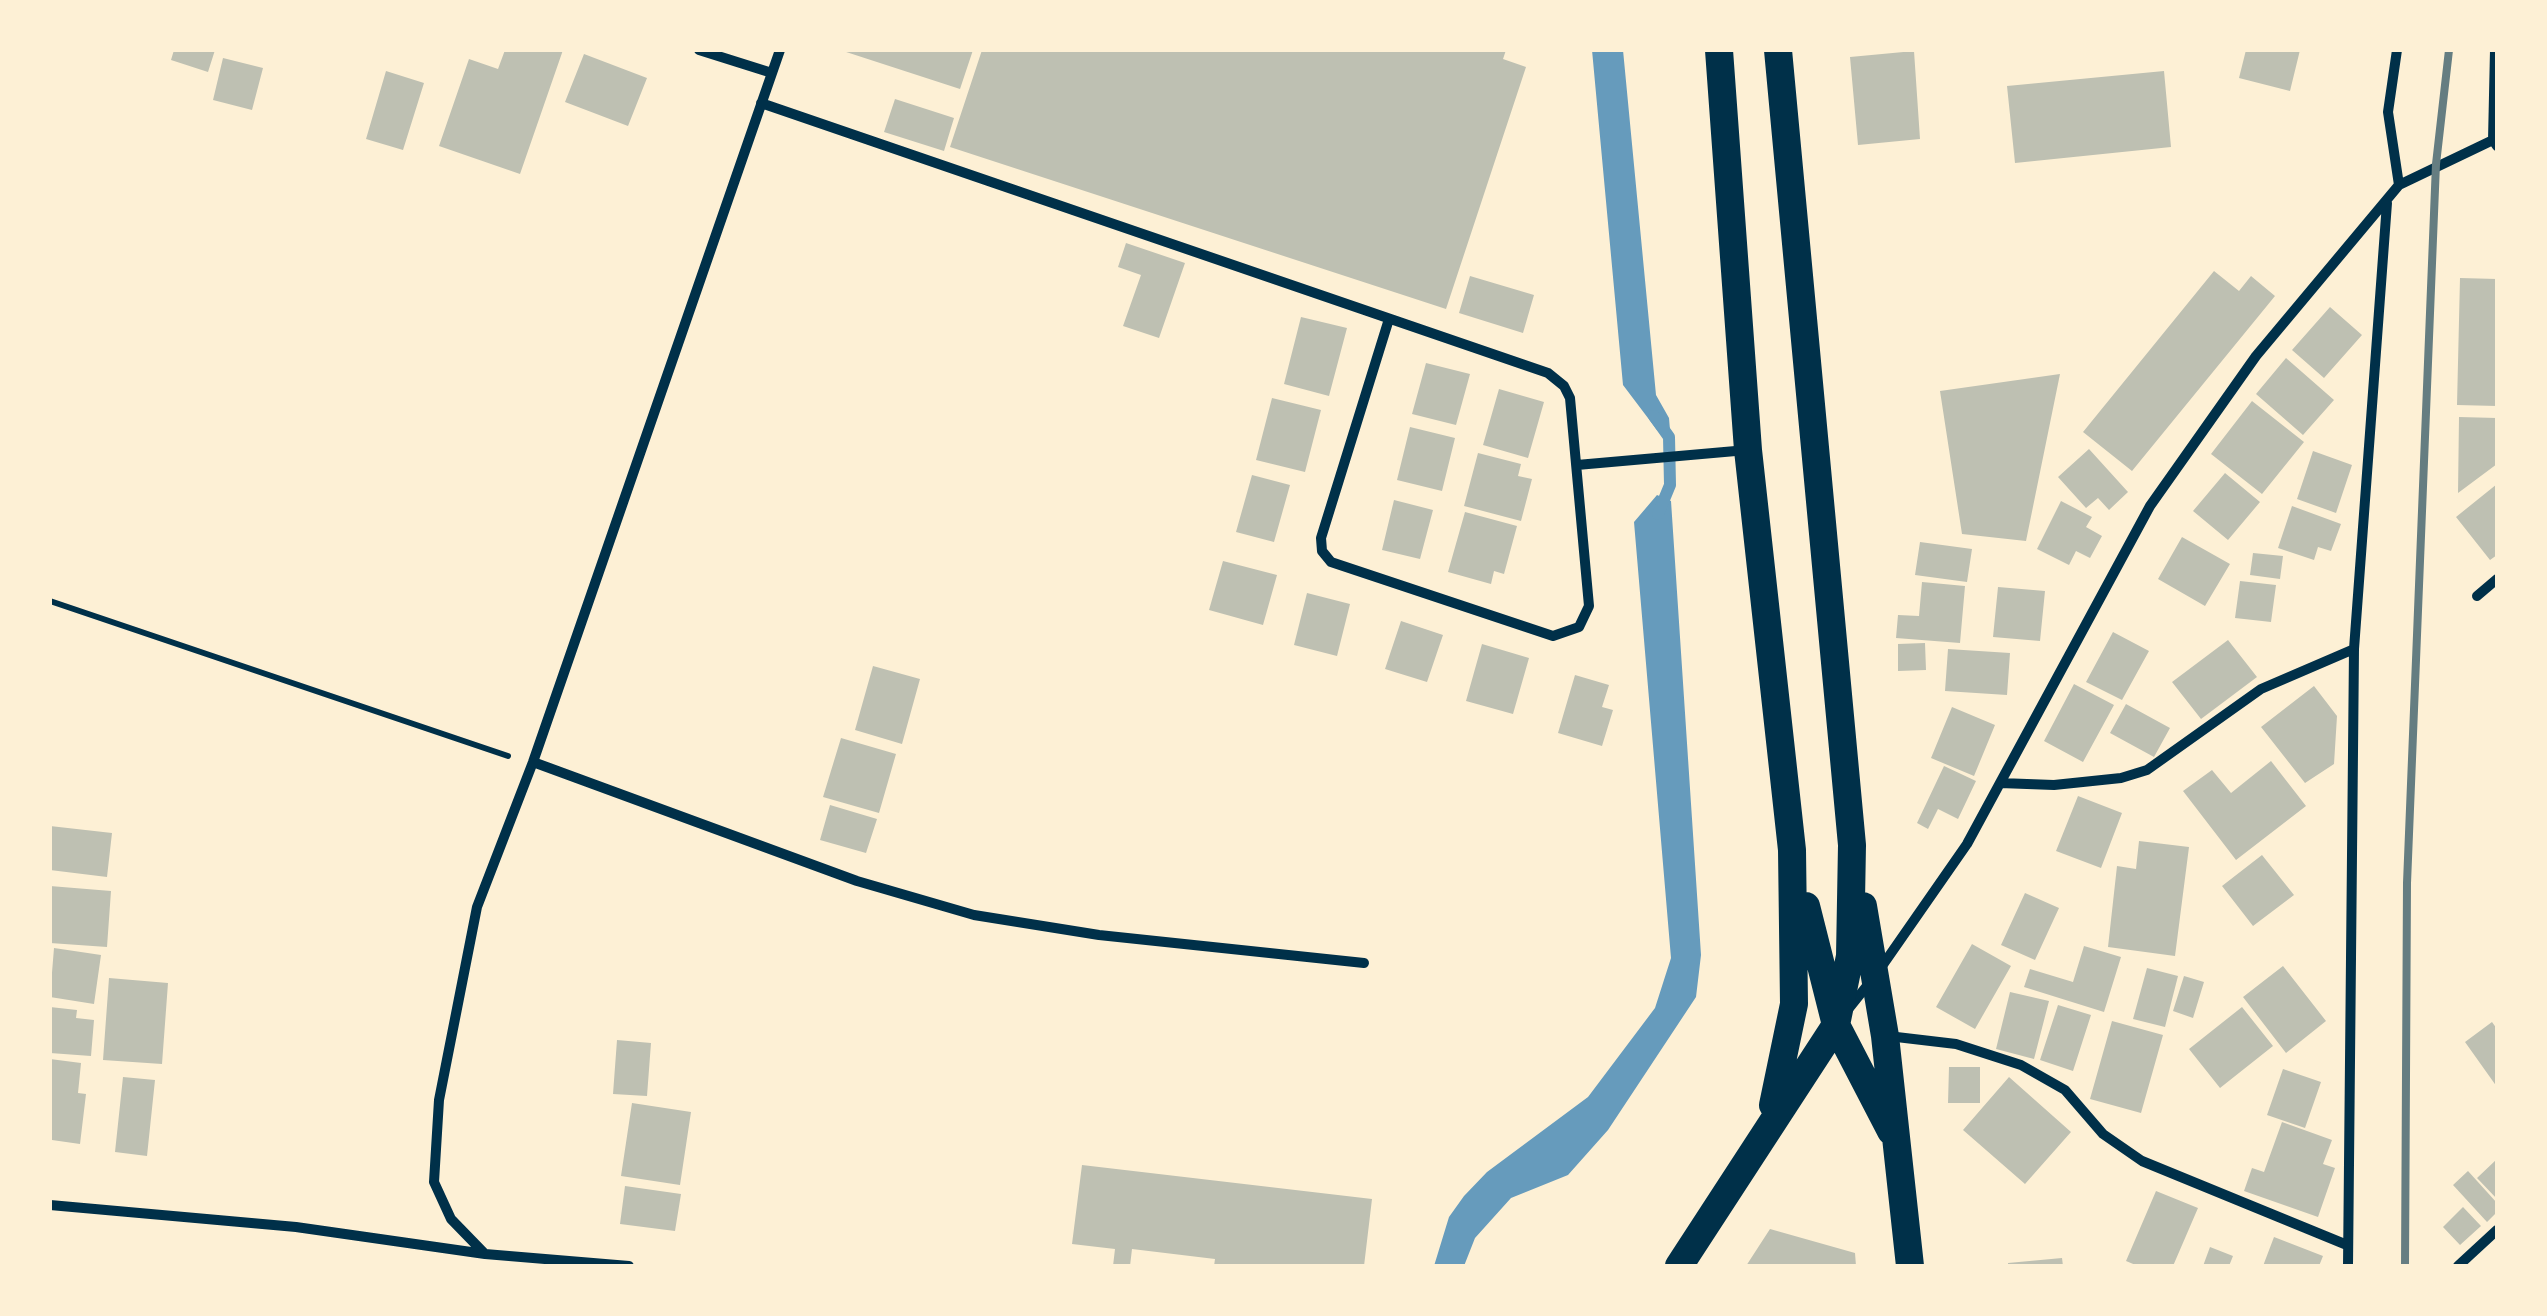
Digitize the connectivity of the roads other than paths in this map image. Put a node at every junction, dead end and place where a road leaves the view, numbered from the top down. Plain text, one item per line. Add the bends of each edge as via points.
1 (699, 50) edge
2 (780, 50) edge
3 (1719, 50) edge
4 (1778, 50) edge
5 (2397, 50) edge
6 (2495, 50) edge
7 (772, 74) junction
8 (761, 103) junction
9 (2495, 143) edge
10 (2399, 185) junction
11 (2387, 201) junction
12 (1389, 320) junction
13 (1748, 450) junction
14 (1577, 465) junction
15 (2497, 579) edge
16 (2477, 596) dead end
17 (2354, 649) junction
18 (532, 762) junction
19 (2000, 783) junction
20 (1852, 846) junction
21 (1792, 850) junction
22 (1364, 963) dead end
23 (1876, 974) junction
24 (1836, 1025) junction
25 (1886, 1036) junction
26 (1765, 1131) junction
27 (1898, 1146) junction
28 (50, 1205) edge
29 (2497, 1230) edge
30 (2346, 1245) junction
31 (485, 1254) junction
32 (628, 1266) edge
33 (1679, 1266) edge
34 (1910, 1266) edge
35 (2348, 1266) edge
36 (2458, 1266) edge

1 - 7 street
2 - 7 street
3 - 13 highway
4 - 20 highway
5 - 10 street via 2388,112
6 - 9 street
7 - 8 street
8 - 12 street
8 - 18 street
9 - 10 street
10 - 11 street
11 - 17 street
11 - 19 street via 2256,356 2150,506
12 - 14 street via 1548,373 1570,398
12 - 14 street via 1321,538 1331,562 1553,636 1578,627 1589,606
13 - 14 street
13 - 21 highway
15 - 16 street
17 - 19 street via 2261,689 2146,770 2054,784
17 - 30 street
18 - 22 street via 857,881 974,915
18 - 31 street via 476,907 439,1100 434,1182 451,1219
19 - 23 street via 1967,844
20 - 23 highway
20 - 24 highway via 1850,956
21 - 24 highway
21 - 26 highway via 1794,1004
23 - 24 street
23 - 25 highway
24 - 26 highway
24 - 27 highway
25 - 27 highway
25 - 30 street via 1956,1044 2021,1065 2064,1090 2103,1134 2142,1161
26 - 33 highway
27 - 34 highway
28 - 31 street via 296,1227
29 - 36 street
30 - 35 street
31 - 32 street

